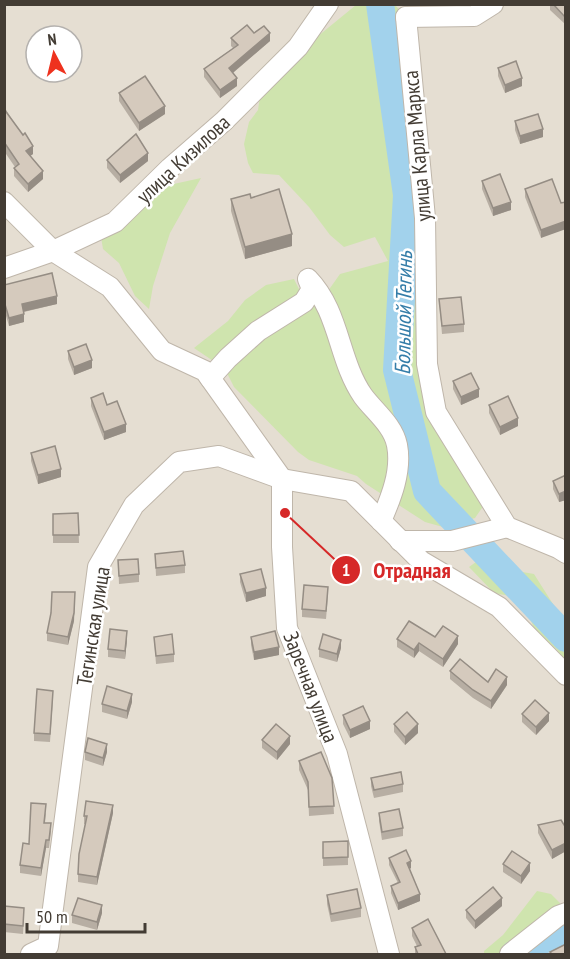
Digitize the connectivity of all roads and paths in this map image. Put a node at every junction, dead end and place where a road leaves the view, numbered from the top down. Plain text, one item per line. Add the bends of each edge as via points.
1 (328, 4) edge
2 (489, 6) edge
3 (401, 11) edge
4 (4, 202) edge
5 (54, 251) junction
6 (4, 268) edge
7 (210, 378) junction
8 (282, 479) junction
9 (381, 521) junction
10 (507, 528) junction
11 (400, 541) junction
12 (563, 548) edge
13 (566, 675) edge
14 (566, 913) edge
15 (31, 954) edge
16 (389, 954) edge
17 (510, 954) edge

1 - 5 street, улица Кизилова via 298,46 116,222
2 - 3 street, улица Карла Маркса via 474,16
3 - 10 street, улица Карла Маркса via 425,218 427,364 436,412
4 - 5 street
5 - 6 street, улица Кизилова
5 - 7 street via 110,287 162,351 205,371
7 - 8 street
7 - 9 street via 258,331 304,302 312,289 308,279 334,320 347,362 363,395 397,444 395,481
8 - 9 street via 351,491
8 - 15 street, Тегинская улица via 219,456 179,462 134,505 98,567 48,946
8 - 16 street, Заречная улица via 287,628 337,754
9 - 11 street
10 - 11 street via 452,541
10 - 12 street
11 - 13 street via 421,561 499,607
14 - 17 street

